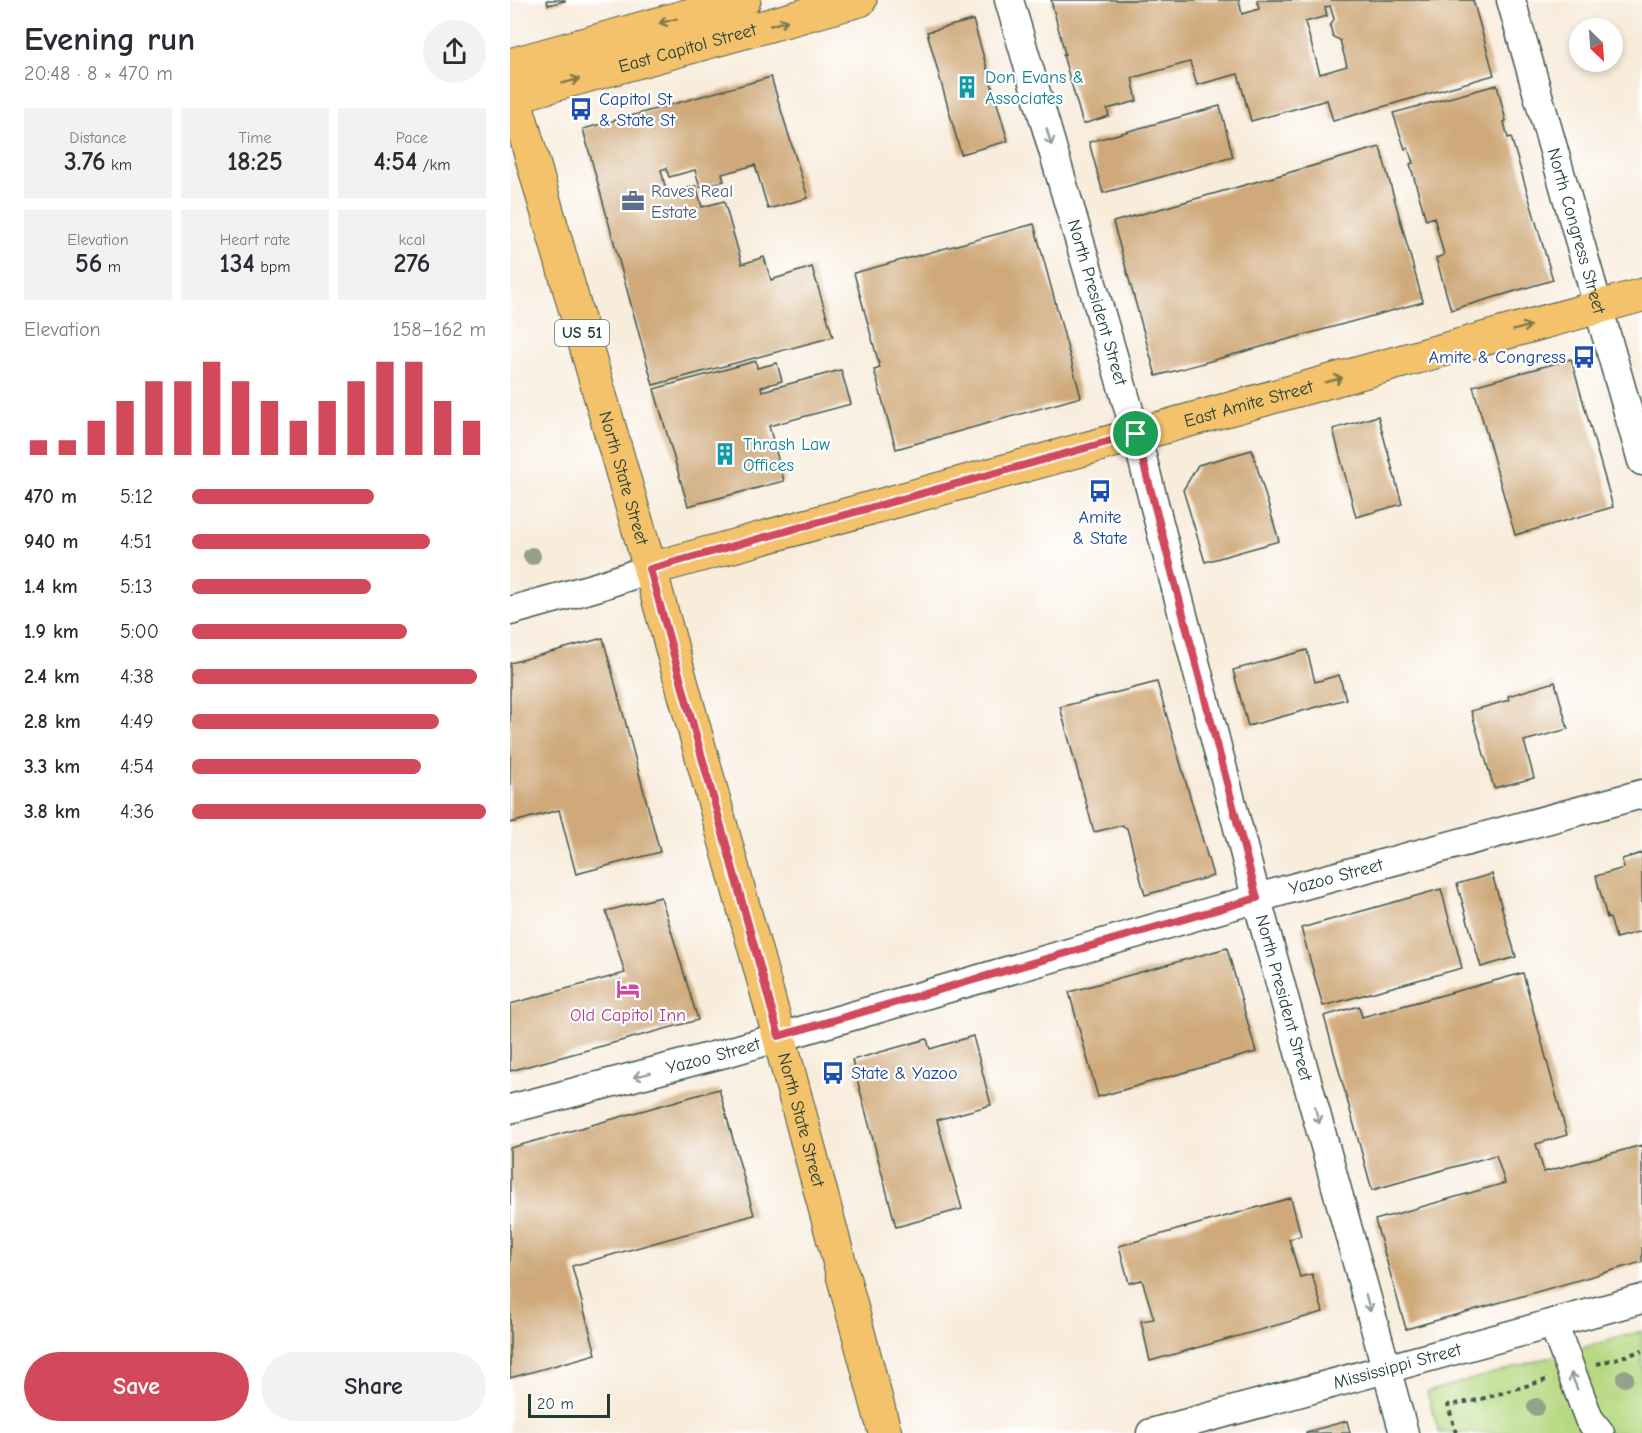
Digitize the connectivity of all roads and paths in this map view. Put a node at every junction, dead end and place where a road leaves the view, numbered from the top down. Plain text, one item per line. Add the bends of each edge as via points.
1 (744, 0) edge
2 (860, 0) edge
3 (1009, 0) edge
4 (1511, 0) edge
5 (511, 81) edge
6 (1642, 295) edge
7 (1599, 307) junction
8 (1136, 434) junction
9 (1642, 461) edge
10 (650, 569) junction
11 (510, 611) edge
12 (1642, 794) edge
13 (1257, 898) junction
14 (779, 1036) junction
15 (510, 1109) edge
16 (1642, 1299) edge
17 (1553, 1323) junction
18 (1642, 1352) edge
19 (1386, 1370) junction
20 (1570, 1372) junction
21 (885, 1433) edge
22 (1151, 1433) edge
23 (1404, 1433) edge
24 (1456, 1433) edge
25 (1600, 1433) edge

1 -> 5 main road, East Capitol Street
5 -> 2 main road, East Capitol Street
3 -> 8 street, North President Street
4 - 7 street, North Congress Street
5 - 10 main road, North State Street / US 51
6 - 7 main road, East Amite Street
8 -> 7 main road, East Amite Street
7 - 9 street, North Congress Street
8 - 10 main road, East Amite Street
8 - 13 street, North President Street
10 - 11 street, East Amite Street
10 - 14 main road, North State Street / US 51
12 - 13 street, Yazoo Street
13 - 14 street, Yazoo Street
13 -> 19 street, North President Street
14 -> 15 street, Yazoo Street
14 - 21 main road, North State Street / US 51
16 - 17 street, Mississippi Street
17 - 19 street, Mississippi Street
17 - 20 street
18 - 20 path
19 - 22 street, Mississippi Street
19 - 23 street, North President Street
20 - 24 path via 1479,1400 1448,1405
25 -> 20 street via 1589,1419

